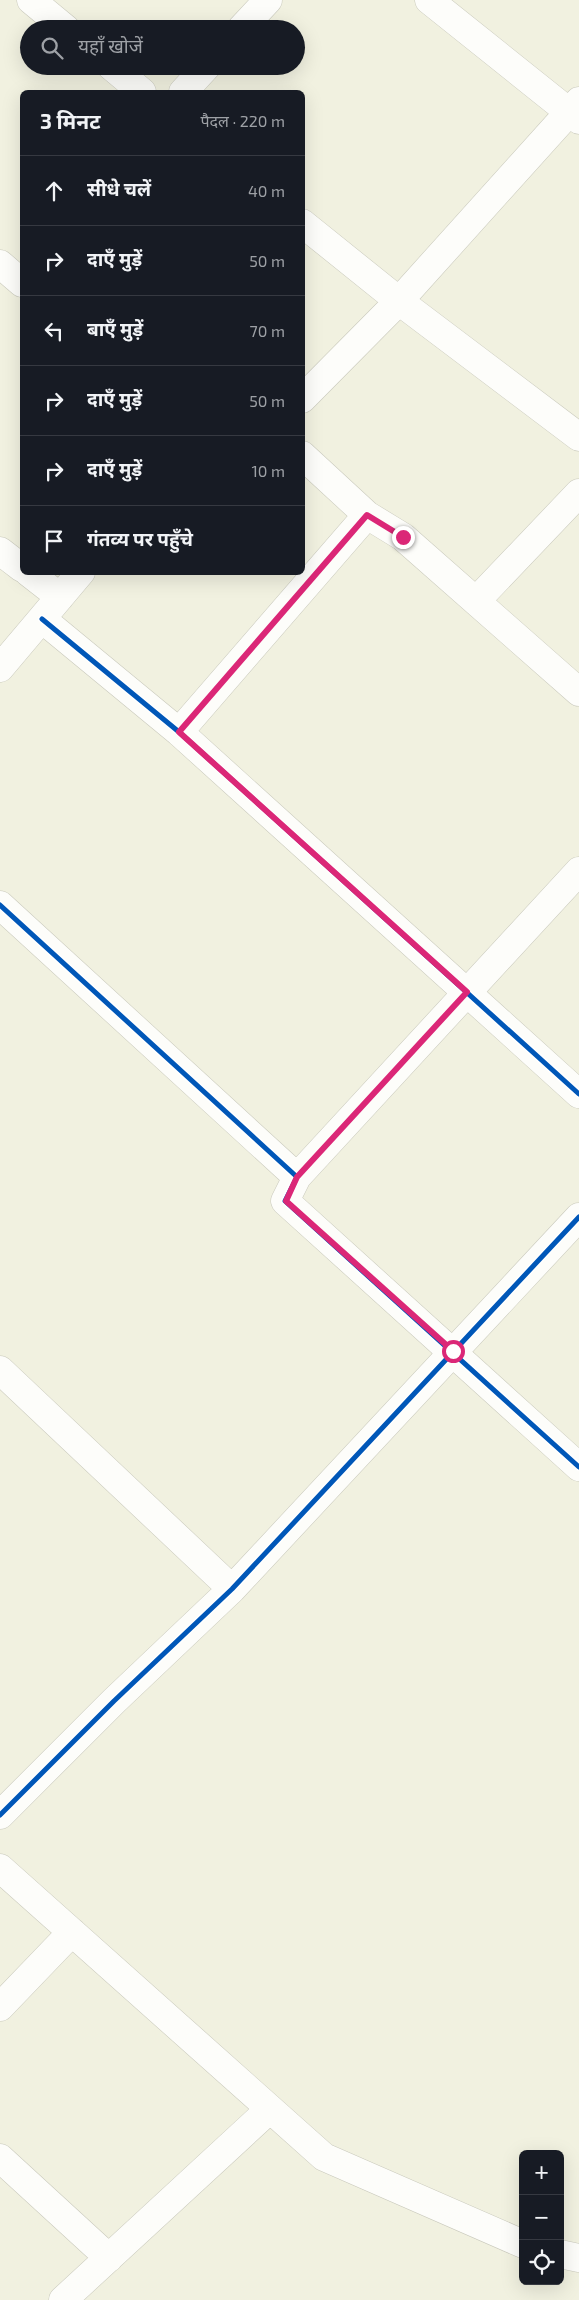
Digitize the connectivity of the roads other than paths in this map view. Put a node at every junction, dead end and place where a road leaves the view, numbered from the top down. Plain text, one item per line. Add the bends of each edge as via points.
1 (31, 0) edge
2 (268, 0) edge
3 (429, 0) edge
4 (55, 20) edge
5 (250, 20) edge
6 (122, 75) edge
7 (199, 75) edge
8 (140, 90) edge
9 (185, 90) edge
10 (576, 111) edge
11 (305, 225) edge
12 (399, 301) junction
13 (305, 396) edge
14 (579, 437) edge
15 (305, 458) edge
16 (579, 493) edge
17 (367, 515) junction
18 (0, 550) edge
19 (20, 566) edge
20 (32, 575) edge
21 (78, 575) edge
22 (60, 597) junction
23 (476, 600) junction
24 (42, 619) junction
25 (0, 668) edge
26 (579, 692) edge
27 (179, 732) junction
28 (579, 871) edge
29 (0, 905) edge
30 (467, 992) junction
31 (579, 1094) edge
32 (297, 1177) junction
33 (579, 1218) edge
34 (453, 1351) junction
35 (0, 1370) edge
36 (579, 1467) edge
37 (232, 1589) junction
38 (0, 1815) edge
39 (0, 1868) edge
40 (72, 1932) junction
41 (0, 2006) edge
42 (270, 2109) junction
43 (0, 2158) edge
44 (519, 2242) edge
45 (564, 2255) edge
46 (109, 2258) junction
47 (579, 2258) edge
48 (63, 2300) edge

1 - 4 street
2 - 5 street
3 - 10 street
6 - 8 street
7 - 9 street
10 - 12 street
11 - 12 street
12 - 13 street
12 - 14 street
15 - 17 street
16 - 23 street
17 - 23 street via 403,537
17 - 27 street
18 - 19 street
20 - 22 street
21 - 22 street
22 - 24 street
23 - 26 street
24 - 25 street
24 - 27 street
27 - 30 street
28 - 30 street
29 - 32 street
30 - 31 street
30 - 32 street
32 - 34 street via 286,1201
33 - 34 street
34 - 36 street
34 - 37 street
35 - 37 street
37 - 38 street
39 - 40 street
40 - 41 street
40 - 42 street
42 - 44 street via 324,2157
42 - 46 street
43 - 46 street
45 - 47 street
46 - 48 street

